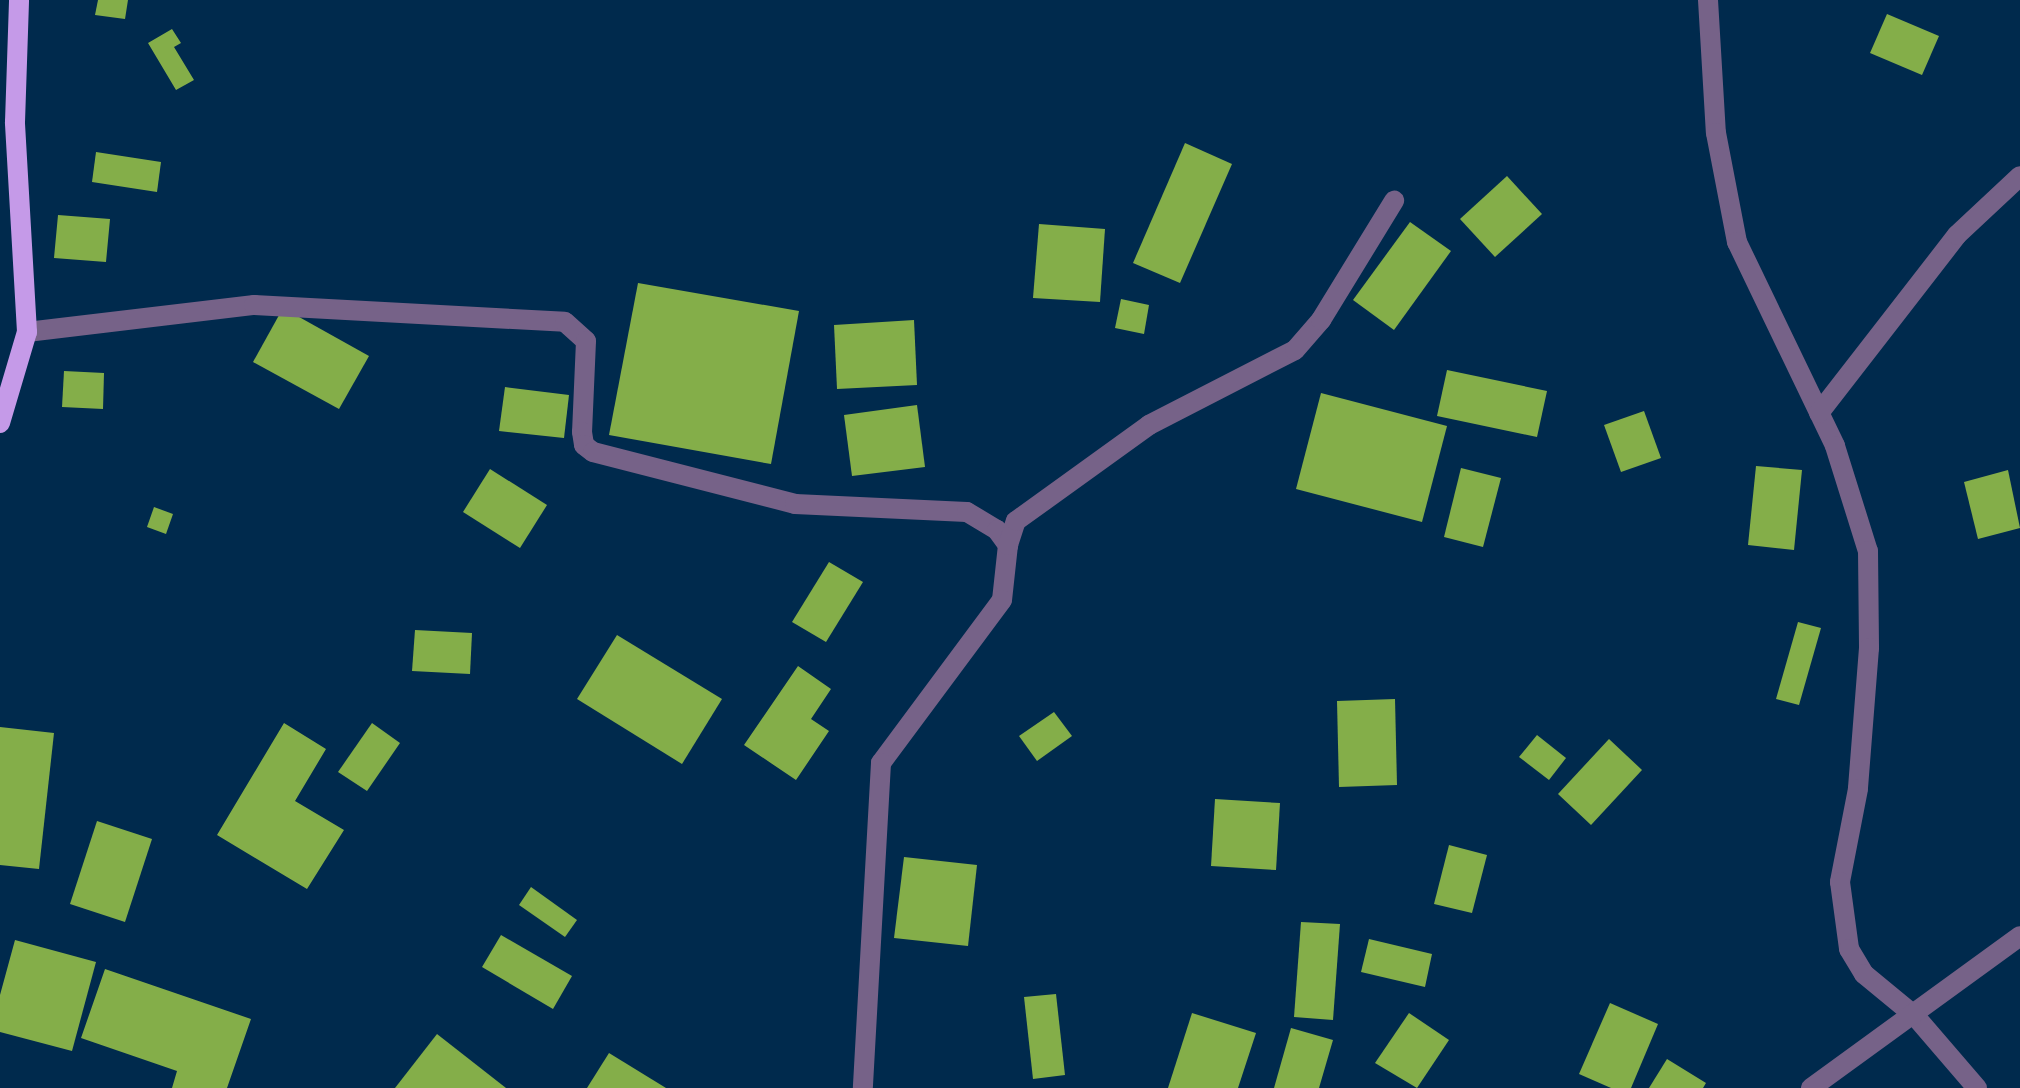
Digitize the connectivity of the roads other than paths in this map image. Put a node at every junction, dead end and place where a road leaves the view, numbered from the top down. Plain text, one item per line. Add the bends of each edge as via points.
1 (19, 0) edge
2 (1708, 0) edge
3 (2020, 176) edge
4 (1394, 201) dead end
5 (27, 332) junction
6 (1819, 413) junction
7 (0, 423) edge
8 (1008, 545) junction
9 (2020, 936) edge
10 (1915, 1016) junction
11 (863, 1088) edge
12 (1811, 1088) edge
13 (1977, 1088) edge

1 - 5 main road via 15,122
2 - 6 street via 1716,133 1737,242
3 - 6 street via 1957,235
4 - 8 street via 1321,320 1295,350 1149,425 1016,521
5 - 7 main road
5 - 8 street via 254,305 565,322 586,341 582,432 584,445 593,452 795,504 967,512 997,530
6 - 10 street via 1868,551 1869,648 1858,789 1840,882 1849,949 1864,974
8 - 11 street via 1002,600 881,763
9 - 10 street
10 - 12 street
10 - 13 street

